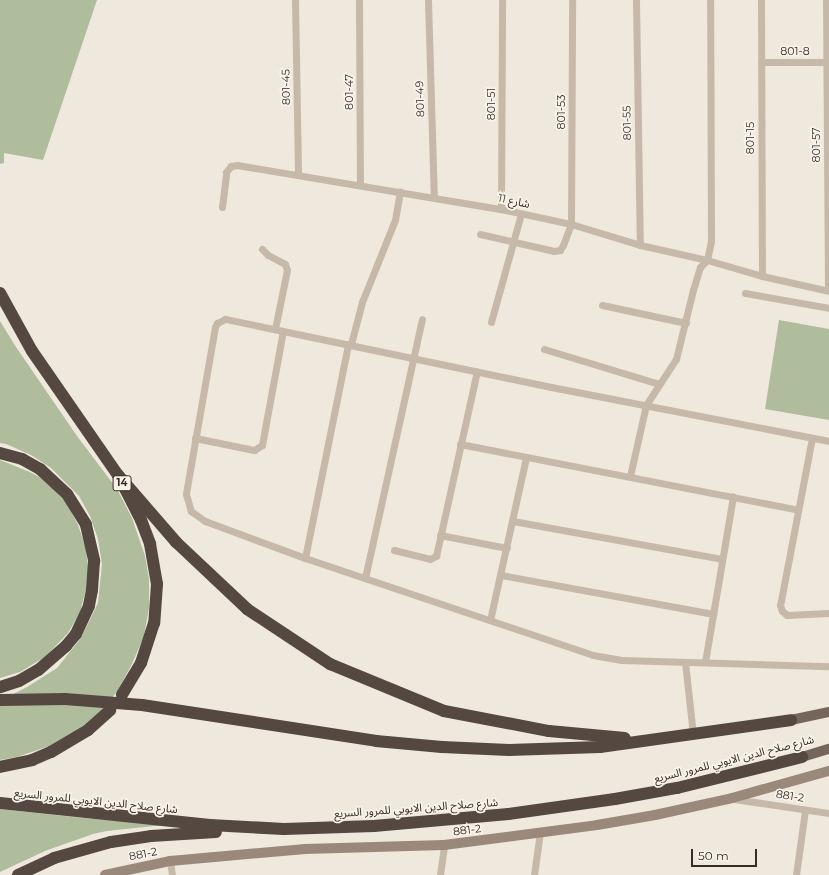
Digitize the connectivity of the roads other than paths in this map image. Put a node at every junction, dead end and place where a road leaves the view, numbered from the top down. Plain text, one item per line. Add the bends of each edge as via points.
1 (295, 0) edge
2 (359, 0) edge
3 (428, 0) edge
4 (502, 0) edge
5 (572, 0) edge
6 (636, 0) edge
7 (710, 0) edge
8 (761, 0) edge
9 (826, 0) edge
10 (761, 62) junction
11 (828, 62) edge
12 (298, 174) junction
13 (360, 184) junction
14 (400, 191) junction
15 (434, 197) junction
16 (222, 207) dead end
17 (501, 209) junction
18 (521, 214) junction
19 (571, 224) junction
20 (480, 234) dead end
21 (514, 241) junction
22 (640, 245) junction
23 (262, 249) dead end
24 (707, 260) junction
25 (762, 276) junction
26 (829, 290) edge
27 (0, 293) edge
28 (745, 293) dead end
29 (602, 305) dead end
30 (829, 308) edge
31 (422, 319) dead end
32 (492, 322) dead end
33 (686, 323) junction
34 (275, 329) junction
35 (283, 330) junction
36 (350, 344) junction
37 (544, 349) dead end
38 (413, 357) junction
39 (477, 371) junction
40 (659, 384) junction
41 (646, 406) junction
42 (195, 438) junction
43 (812, 438) junction
44 (829, 441) edge
45 (460, 444) junction
46 (0, 453) edge
47 (526, 457) junction
48 (118, 475) junction
49 (630, 476) junction
50 (732, 496) junction
51 (798, 510) junction
52 (513, 521) junction
53 (440, 535) junction
54 (507, 548) junction
55 (394, 550) dead end
56 (305, 558) junction
57 (722, 559) junction
58 (501, 575) junction
59 (365, 578) junction
60 (829, 613) edge
61 (713, 614) junction
62 (490, 620) junction
63 (685, 662) junction
64 (704, 662) junction
65 (829, 666) edge
66 (0, 687) edge
67 (122, 695) dead end
68 (0, 700) edge
69 (110, 710) dead end
70 (829, 712) edge
71 (791, 720) joint
72 (693, 734) junction
73 (652, 739) junction
74 (829, 749) edge
75 (802, 756) joint
76 (0, 767) edge
77 (829, 771) edge
78 (732, 798) junction
79 (0, 803) edge
80 (805, 810) junction
81 (829, 813) edge
82 (284, 829) junction
83 (540, 832) junction
84 (444, 845) junction
85 (170, 861) junction
86 (18, 875) edge
87 (105, 875) edge
88 (172, 875) edge
89 (440, 875) edge
90 (534, 875) edge
91 (796, 875) edge

1 - 12 street, 801-45
2 - 13 street, 801-47
3 - 15 street, 801-49
4 - 17 street, 801-51
5 - 19 street, 801-53
6 - 22 street, 801-55
7 - 24 street via 711,241
8 - 10 street, 801-15
9 - 11 street, 801-57
10 - 11 street, 801-8
10 - 25 street, 801-15
11 - 26 street, 801-57
12 - 13 street, شارع 11
12 - 16 street, شارع 11 via 231,166 226,172
13 - 14 street, شارع 11
14 - 15 street, شارع 11
14 - 36 street via 395,220 362,302
15 - 17 street, شارع 11
17 - 18 street, شارع 11
18 - 19 street, شارع 11
18 - 21 street
19 - 21 street via 560,250 554,251
19 - 22 street, شارع 11
20 - 21 street
21 - 32 street
22 - 24 street, شارع 11
23 - 34 street via 285,264 287,270
24 - 25 street, شارع 11
24 - 33 street via 700,268
25 - 26 street, شارع 11
27 - 48 highway, 14 via 32,351
28 - 30 street
29 - 33 street
31 - 38 street
33 - 40 street via 676,359
34 - 35 street
34 - 42 street via 225,319 217,323
35 - 36 street
35 - 42 street via 262,445 254,450
36 - 38 street
36 - 56 street
37 - 40 street
38 - 39 street
38 - 59 street
39 - 41 street
39 - 45 street
40 - 41 street
41 - 43 street
41 - 49 street
42 - 56 street via 186,494 191,511 205,521
43 - 44 street
43 - 51 street
45 - 47 street
45 - 53 street
46 - 66 highway via 22,459 40,469 67,494 86,525 94,561 92,590 84,620 66,646 38,670 19,681
47 - 49 street
47 - 52 street
48 - 67 highway, 14 via 146,532 154,557 157,584 156,610 150,636 141,663
48 - 73 highway via 176,542 247,609 330,664 444,710 549,731
49 - 50 street
50 - 51 street
50 - 57 street
51 - 60 street via 781,608 787,615
52 - 54 street
52 - 57 street
53 - 54 street
53 - 55 street via 436,556 432,558
54 - 58 street
56 - 59 street
57 - 61 street
58 - 61 street
58 - 62 street
59 - 62 street
61 - 64 street
62 - 63 street via 602,658
63 - 64 street
63 - 72 street
64 - 65 street
68 - 73 highway, bridge via 65,699 142,705 305,731 408,744 476,749 600,747
69 - 76 highway via 88,730 51,752 32,760
70 - 71 main road
71 - 72 highway
72 - 73 highway
74 - 75 main road, شارع صلاح الدين الايوبي للمرور السريع
75 - 82 highway, شارع صلاح الدين الايوبي للمرور السريع via 677,788 508,814 411,824
77 - 78 street
78 - 80 street, 881-2
78 - 83 street, 881-2 via 655,815
79 - 82 highway, شارع صلاح الدين الايوبي للمرور السريع via 174,822
80 - 81 street, 881-2
80 - 91 street
82 - 86 highway via 124,839 73,852
83 - 84 street, 881-2
83 - 90 street
84 - 85 street, 881-2 via 306,849
84 - 89 street
85 - 87 street, 881-2
85 - 88 street

